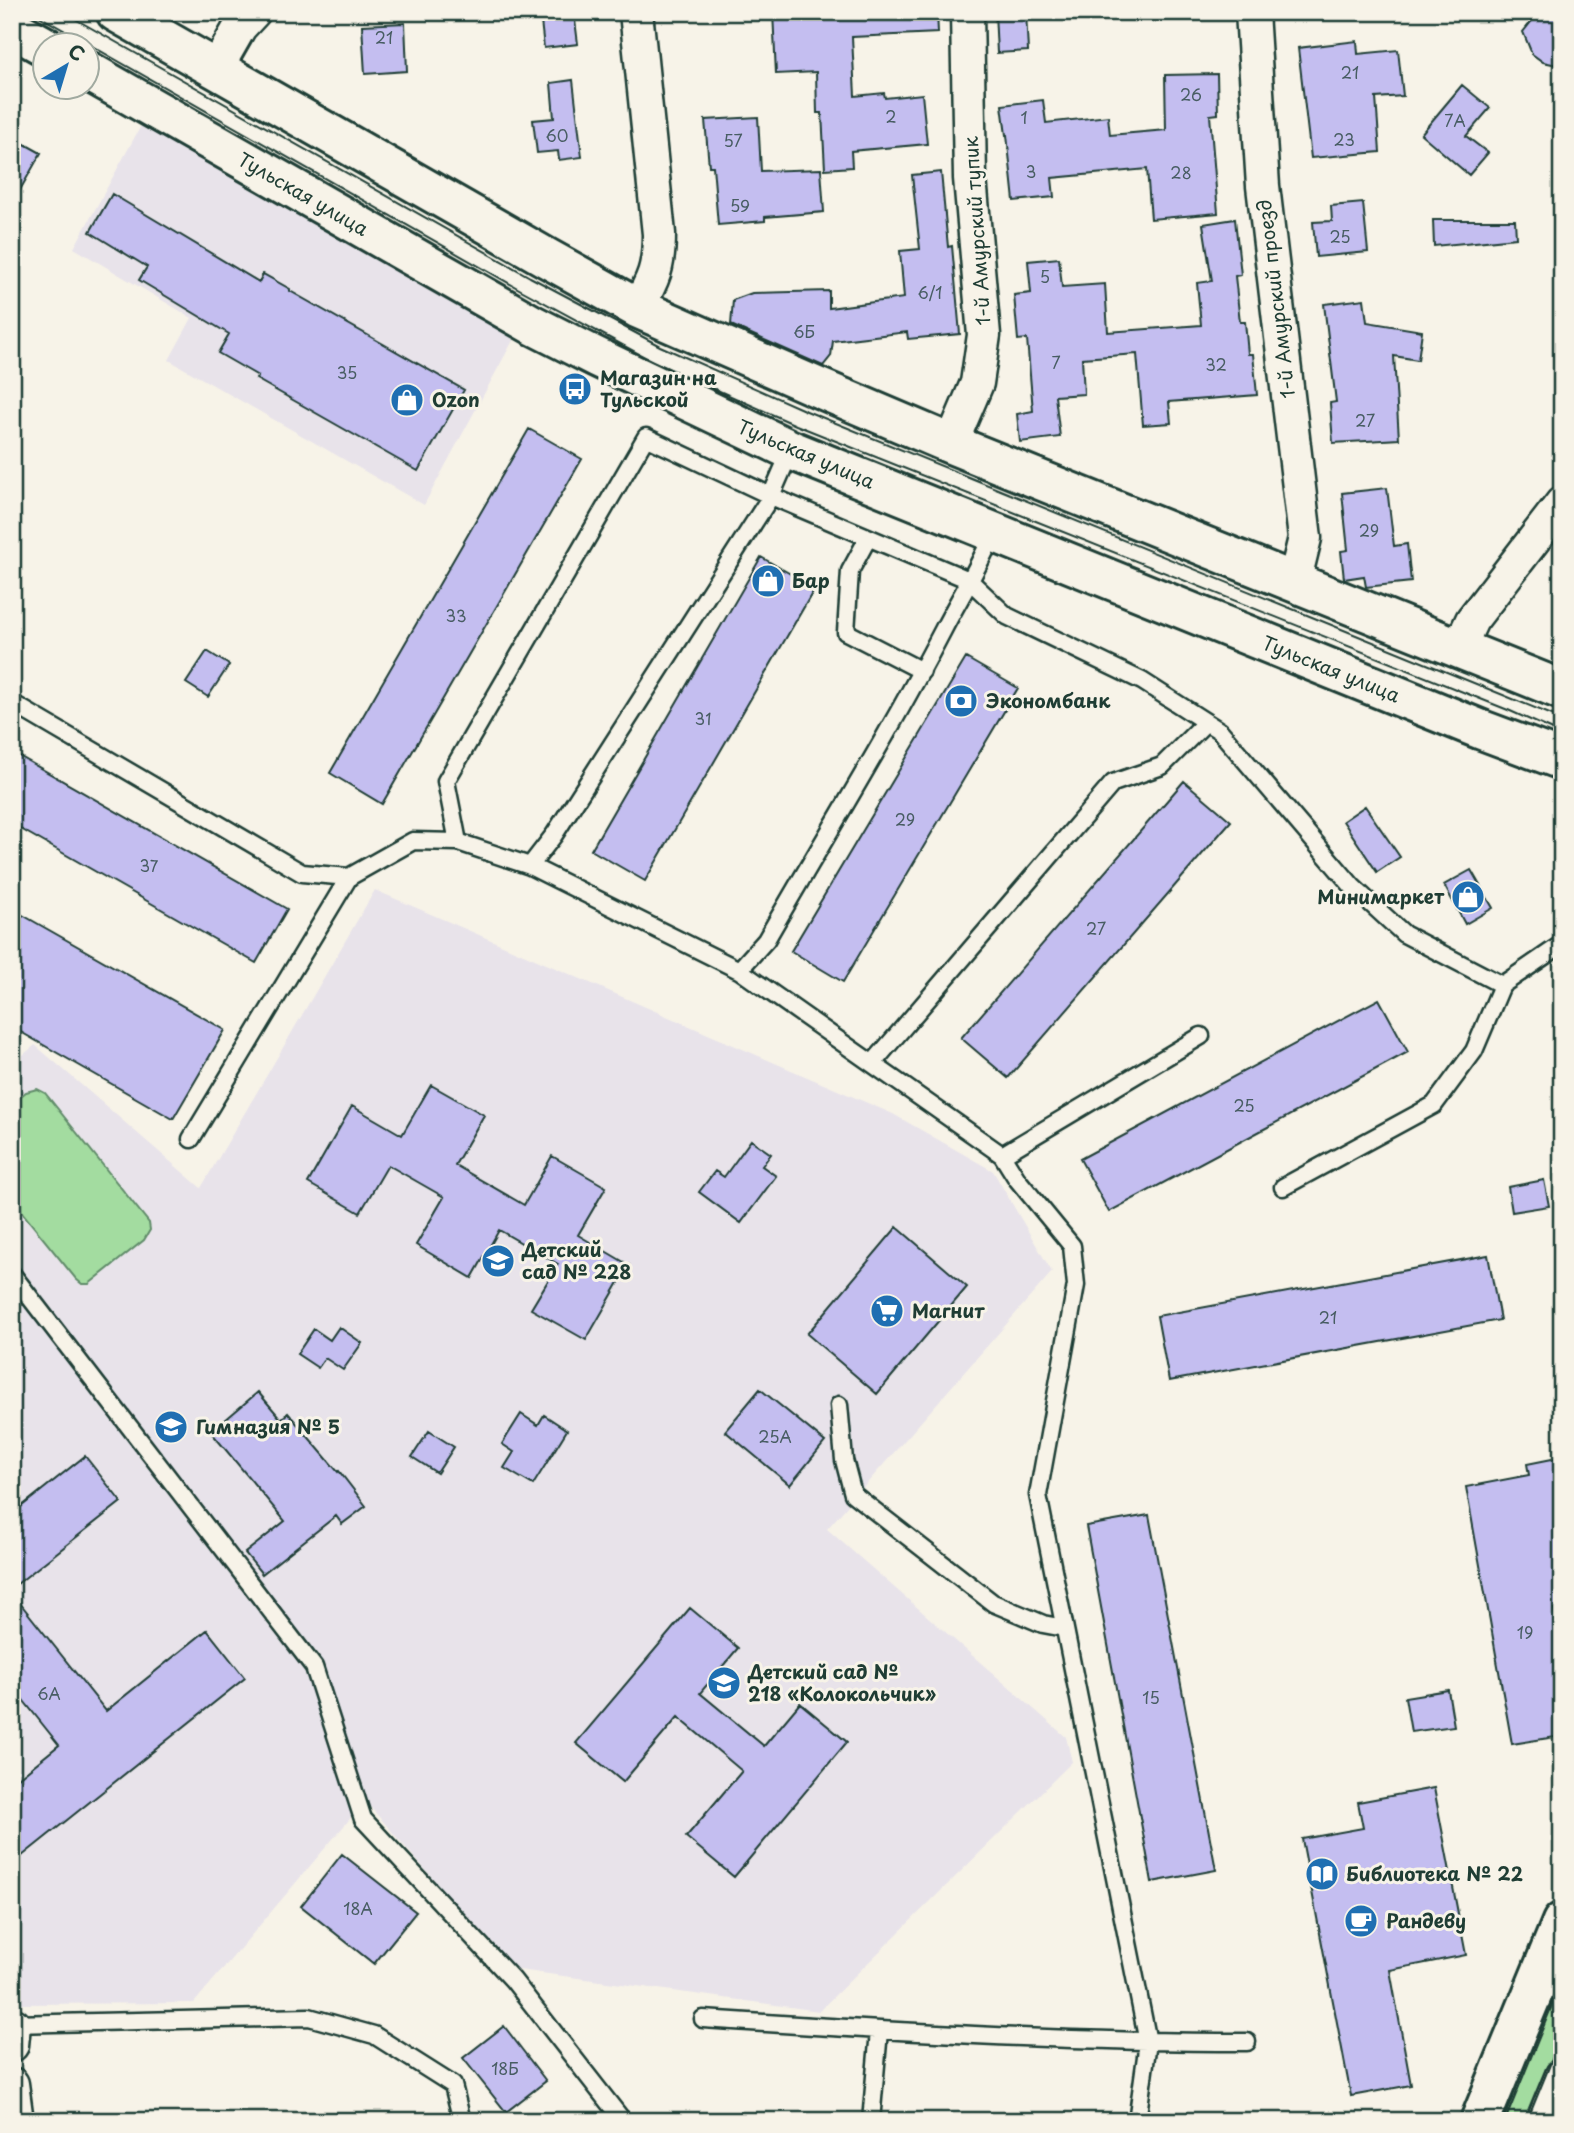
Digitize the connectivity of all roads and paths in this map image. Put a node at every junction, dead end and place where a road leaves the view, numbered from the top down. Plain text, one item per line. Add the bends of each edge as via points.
1 (116, 12) edge
2 (254, 12) edge
3 (636, 12) edge
4 (967, 12) edge
5 (1252, 12) edge
6 (12, 28) edge
7 (32, 39) edge
8 (216, 69) junction
9 (102, 79) edge
10 (637, 307) junction
11 (951, 444) junction
12 (792, 450) junction
13 (771, 496) junction
14 (1562, 503) edge
15 (994, 531) junction
16 (868, 538) junction
17 (969, 580) junction
18 (1294, 583) junction
19 (1458, 650) junction
20 (922, 671) junction
21 (1562, 690) edge
22 (12, 703) edge
23 (1206, 722) junction
24 (1562, 760) edge
25 (458, 842) junction
26 (530, 866) junction
27 (349, 877) junction
28 (1562, 944) edge
29 (739, 970) junction
30 (1502, 985) junction
31 (1200, 1036) dead end
32 (873, 1063) junction
33 (191, 1139) dead end
34 (1002, 1155) junction
35 (1283, 1186) dead end
36 (12, 1273) edge
37 (839, 1405) dead end
38 (1064, 1628) junction
39 (1562, 1922) edge
40 (703, 2019) dead end
41 (13, 2031) edge
42 (879, 2031) junction
43 (1148, 2042) junction
44 (1247, 2042) dead end
45 (1562, 2075) edge
46 (12, 2084) edge
47 (17, 2121) edge
48 (462, 2121) edge
49 (623, 2121) edge
50 (871, 2121) edge
51 (1137, 2121) edge
52 (1479, 2121) edge
53 (1543, 2121) edge

1 - 8 street
2 - 8 street
3 - 10 street via 659,234 659,258
4 - 11 street, 1-й Амурский тупик via 970,178 984,335 977,383
5 - 18 street, 1-й Амурский проезд via 1262,186 1305,538
6 - 7 street
8 - 10 street
9 - 12 street, Тульская улица via 533,325
10 - 11 street
11 - 18 street
12 - 13 lane
12 - 15 street, Тульская улица
13 - 16 lane
13 - 25 lane via 646,437 446,781
13 - 26 lane
14 - 19 street via 1472,620
15 - 17 lane
15 - 24 street, Тульская улица
16 - 17 lane
16 - 20 lane via 850,572 846,632
17 - 20 lane
17 - 23 lane via 1007,616 1142,681
18 - 19 street
19 - 21 street
20 - 29 lane via 766,940
22 - 27 lane via 302,873
23 - 30 lane via 1220,731 1353,887 1404,934
23 - 32 lane via 1162,766 1113,783
25 - 26 lane
25 - 27 lane via 413,841
26 - 29 lane
27 - 33 lane
28 - 30 lane
29 - 32 lane
30 - 35 lane via 1474,1051 1434,1104
31 - 34 lane
32 - 34 lane
34 - 38 lane via 1072,1246 1076,1285 1038,1495
36 - 49 lane via 314,1667 363,1819 513,1980
37 - 38 lane via 844,1460 853,1494 993,1603
38 - 43 lane
39 - 52 street
40 - 42 lane
41 - 48 lane via 309,2017 374,2035 453,2085
42 - 43 lane
42 - 50 lane
43 - 44 lane
43 - 51 lane
45 - 53 street
46 - 47 street

